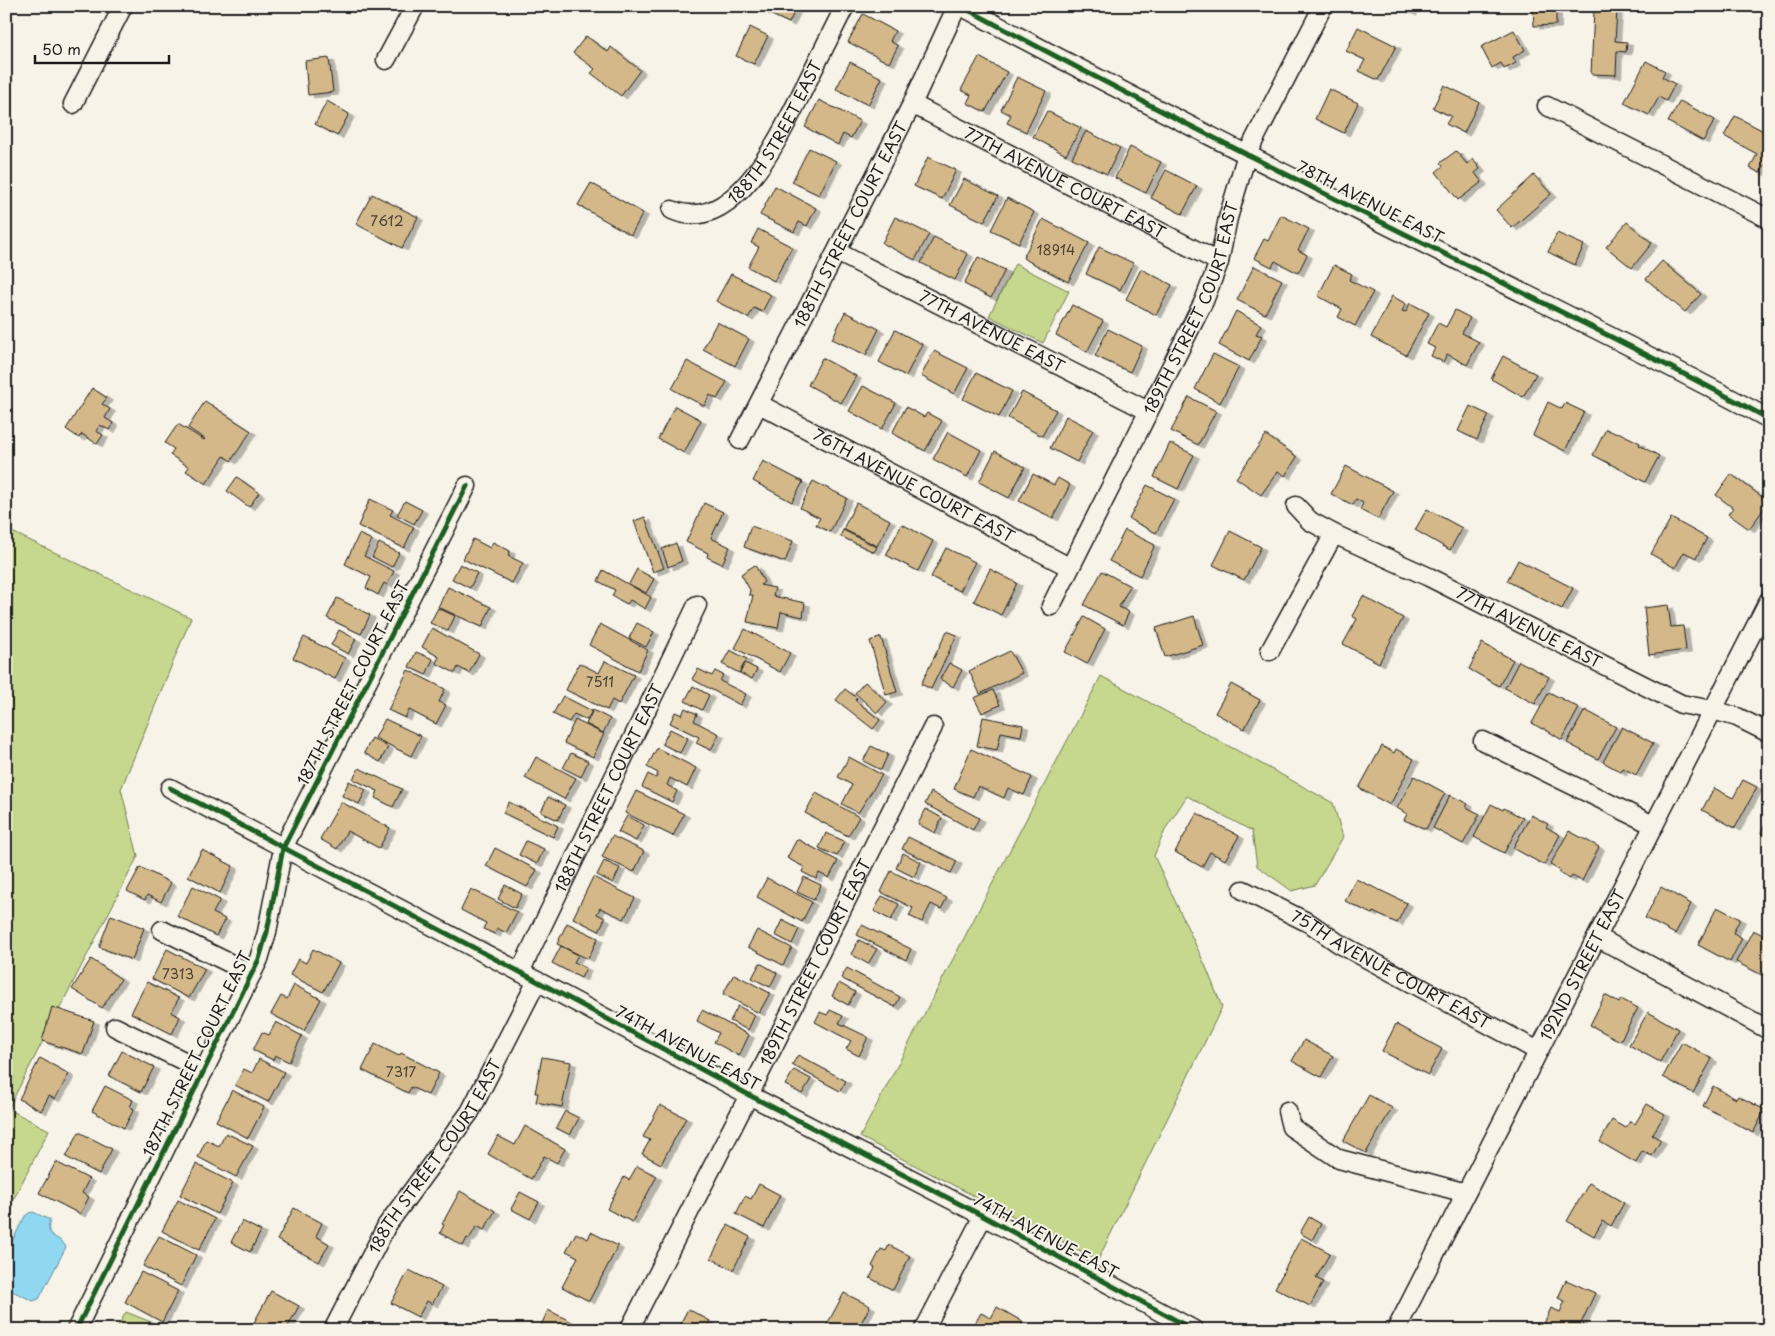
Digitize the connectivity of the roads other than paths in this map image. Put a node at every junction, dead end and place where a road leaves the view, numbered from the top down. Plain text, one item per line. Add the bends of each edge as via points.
1 (123, 6) edge
2 (415, 6) edge
3 (845, 6) edge
4 (957, 6) edge
5 (961, 6) edge
6 (1322, 6) edge
7 (386, 60) dead end
8 (74, 104) dead end
9 (912, 104) junction
10 (1547, 106) dead end
11 (1247, 154) junction
12 (672, 210) dead end
13 (1769, 219) edge
14 (837, 252) junction
15 (1218, 262) junction
16 (759, 404) junction
17 (1148, 411) junction
18 (1769, 418) edge
19 (740, 440) dead end
20 (466, 486) dead end
21 (1296, 506) dead end
22 (1334, 534) junction
23 (1069, 567) junction
24 (1769, 600) edge
25 (697, 605) dead end
26 (1051, 606) dead end
27 (1270, 651) dead end
28 (1713, 710) junction
29 (933, 727) dead end
30 (1769, 733) edge
31 (1483, 741) dead end
32 (170, 788) dead end
33 (1653, 826) junction
34 (283, 848) junction
35 (1243, 890) dead end
36 (162, 930) dead end
37 (1597, 937) junction
38 (520, 972) junction
39 (252, 974) junction
40 (538, 981) junction
41 (115, 1027) dead end
42 (1769, 1030) edge
43 (1538, 1052) junction
44 (204, 1071) junction
45 (749, 1095) junction
46 (1288, 1112) dead end
47 (1466, 1193) junction
48 (983, 1216) junction
49 (76, 1330) edge
50 (333, 1330) edge
51 (629, 1330) edge
52 (924, 1330) edge
53 (1194, 1330) edge
54 (1396, 1330) edge

1 - 8 street
2 - 7 street
3 - 12 street, 188TH STREET EAST via 755,175 727,201 704,214 688,216
4 - 9 street, 188TH STREET COURT EAST
5 - 11 street, 78TH AVENUE EAST
6 - 11 street, 189TH STREET COURT EAST
9 - 14 street, 188TH STREET COURT EAST
9 - 15 street, 77TH AVENUE COURT EAST
10 - 13 street
11 - 15 street, 189TH STREET COURT EAST
11 - 18 street, 78TH AVENUE EAST
14 - 16 street, 188TH STREET COURT EAST
14 - 17 street, 77TH AVENUE EAST
15 - 17 street, 189TH STREET COURT EAST via 1204,301
16 - 19 street, 188TH STREET COURT EAST
16 - 23 street, 76TH AVENUE COURT EAST
17 - 23 street, 189TH STREET COURT EAST
20 - 34 street, 187TH STREET COURT EAST
21 - 22 street, 77TH AVENUE EAST via 1310,521
22 - 27 street
22 - 28 street, 77TH AVENUE EAST via 1429,576 1681,704
23 - 26 street, 189TH STREET COURT EAST
24 - 28 street, 192ND STREET EAST
25 - 38 street, 188TH STREET COURT EAST
28 - 30 street, 77TH AVENUE EAST via 1737,717
28 - 33 street, 192ND STREET EAST
29 - 45 street, 189TH STREET COURT EAST
31 - 33 street
32 - 34 street, 74TH AVENUE EAST
33 - 37 street, 192ND STREET EAST
34 - 38 street, 74TH AVENUE EAST
34 - 39 street, 187TH STREET COURT EAST via 267,932
35 - 43 street, 75TH AVENUE COURT EAST via 1311,924 1338,944
36 - 39 street
37 - 42 street
37 - 43 street, 192ND STREET EAST
38 - 40 street, 74TH AVENUE EAST
39 - 44 street, 187TH STREET COURT EAST
40 - 45 street, 74TH AVENUE EAST
40 - 50 street, 188TH STREET COURT EAST via 470,1112 387,1225
41 - 44 street
43 - 47 street, 192ND STREET EAST
44 - 49 street, 187TH STREET COURT EAST
45 - 48 street, 74TH AVENUE EAST
45 - 51 street, 189TH STREET COURT EAST
46 - 47 street via 1291,1126 1339,1159
47 - 54 street, 192ND STREET EAST
48 - 52 street
48 - 53 street, 74TH AVENUE EAST

